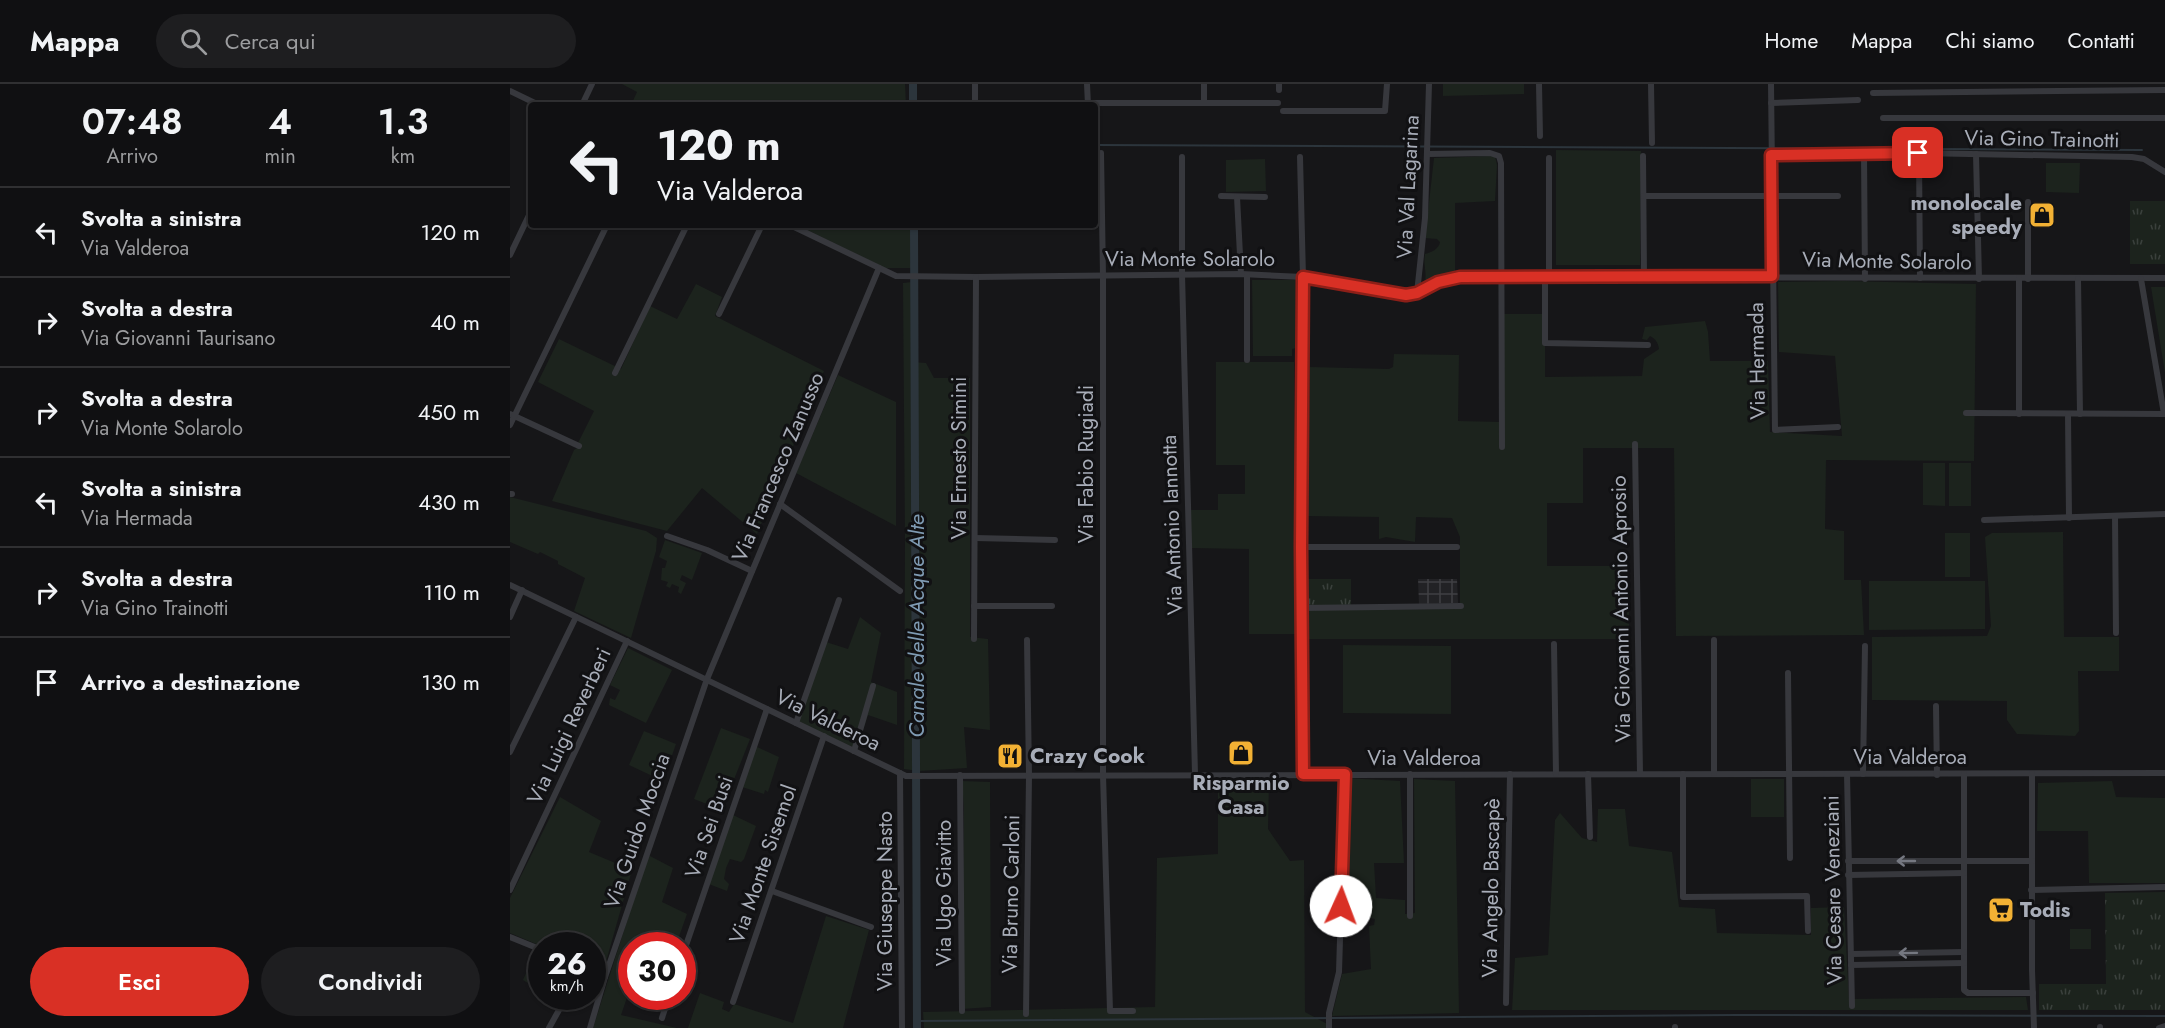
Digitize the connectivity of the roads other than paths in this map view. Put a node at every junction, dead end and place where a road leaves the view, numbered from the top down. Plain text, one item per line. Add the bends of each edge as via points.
1 (592, 84) edge
2 (975, 84) edge
3 (1088, 84) edge
4 (1204, 84) edge
5 (1386, 84) edge
6 (1429, 84) edge
7 (1539, 84) edge
8 (1652, 84) edge
9 (1771, 84) edge
10 (2165, 90) edge
11 (510, 91) edge
12 (1873, 93) dead end
13 (1858, 100) dead end
14 (533, 102) edge
15 (583, 102) edge
16 (975, 102) edge
17 (1088, 102) edge
18 (1204, 102) junction
19 (1278, 103) dead end
20 (1771, 103) junction
21 (1098, 104) edge
22 (1283, 111) dead end
23 (1883, 118) dead end
24 (2165, 118) edge
25 (1540, 136) dead end
26 (1652, 142) dead end
27 (1101, 153) dead end
28 (1864, 153) junction
29 (1918, 153) junction
30 (1428, 154) junction
31 (1771, 154) junction
32 (1976, 154) junction
33 (1643, 156) dead end
34 (1182, 157) dead end
35 (1300, 157) dead end
36 (1549, 158) dead end
37 (2165, 172) edge
38 (1221, 196) dead end
39 (1644, 196) junction
40 (1772, 196) junction
41 (1838, 196) dead end
42 (1237, 197) junction
43 (1265, 197) dead end
44 (2028, 202) dead end
45 (528, 217) edge
46 (606, 228) edge
47 (686, 228) edge
48 (761, 228) edge
49 (795, 228) edge
50 (510, 255) edge
51 (879, 268) junction
52 (1182, 274) junction
53 (1244, 274) junction
54 (1103, 276) junction
55 (1772, 276) junction
56 (976, 277) junction
57 (1303, 277) junction
58 (1644, 277) junction
59 (1500, 278) junction
60 (1547, 278) junction
61 (1920, 278) junction
62 (2019, 278) junction
63 (2165, 278) edge
64 (1865, 279) junction
65 (1978, 279) junction
66 (2028, 279) junction
67 (2078, 279) junction
68 (2141, 279) junction
69 (1417, 293) junction
70 (719, 314) dead end
71 (1648, 345) dead end
72 (1247, 360) dead end
73 (615, 373) dead end
74 (1966, 413) dead end
75 (2019, 414) junction
76 (2068, 414) junction
77 (2080, 414) junction
78 (2164, 414) edge
79 (512, 415) edge
80 (510, 425) edge
81 (1838, 427) dead end
82 (1635, 444) dead end
83 (579, 446) dead end
84 (1502, 447) dead end
85 (780, 504) junction
86 (2165, 514) edge
87 (2115, 516) junction
88 (2070, 518) junction
89 (1984, 520) dead end
90 (667, 536) dead end
91 (975, 538) junction
92 (1055, 540) dead end
93 (1301, 547) junction
94 (1457, 547) dead end
95 (752, 571) junction
96 (510, 585) edge
97 (522, 590) junction
98 (900, 591) dead end
99 (839, 600) dead end
100 (974, 606) junction
101 (1052, 606) dead end
102 (1461, 606) dead end
103 (1301, 608) junction
104 (510, 616) edge
105 (576, 617) junction
106 (2116, 633) dead end
107 (974, 639) dead end
108 (1027, 640) dead end
109 (1714, 640) dead end
110 (627, 641) junction
111 (1554, 644) dead end
112 (1865, 646) dead end
113 (1788, 674) dead end
114 (707, 680) junction
115 (873, 686) dead end
116 (1936, 706) dead end
117 (767, 709) junction
118 (796, 723) junction
119 (824, 736) junction
120 (854, 751) junction
121 (510, 752) edge
122 (1714, 773) junction
123 (2165, 773) edge
124 (903, 774) junction
125 (1195, 774) junction
126 (1303, 774) junction
127 (1345, 774) junction
128 (1410, 774) junction
129 (1510, 774) junction
130 (1556, 774) junction
131 (1588, 774) junction
132 (1640, 774) junction
133 (1683, 774) junction
134 (1788, 774) junction
135 (1847, 774) junction
136 (1863, 774) junction
137 (1937, 774) junction
138 (1964, 774) junction
139 (2032, 774) junction
140 (960, 775) junction
141 (1029, 775) junction
142 (1102, 775) junction
143 (1590, 837) dead end
144 (1790, 858) dead end
145 (1848, 861) junction
146 (1964, 861) junction
147 (2032, 861) junction
148 (1964, 873) junction
149 (1848, 875) junction
150 (2165, 887) edge
151 (510, 890) edge
152 (2031, 890) junction
153 (772, 891) junction
154 (1410, 916) dead end
155 (871, 927) dead end
156 (1808, 931) dead end
157 (691, 932) edge
158 (510, 937) edge
159 (528, 944) edge
160 (1964, 952) junction
161 (1851, 954) junction
162 (1964, 963) junction
163 (1851, 965) junction
164 (606, 974) edge
165 (2033, 996) junction
166 (733, 1002) dead end
167 (1506, 1003) dead end
168 (1852, 1006) dead end
169 (559, 1010) edge
170 (595, 1010) edge
171 (665, 1010) edge
172 (962, 1011) dead end
173 (1133, 1011) dead end
174 (1026, 1014) dead end
175 (662, 1018) dead end
176 (2034, 1026) edge
177 (2165, 1026) edge
178 (549, 1028) edge
179 (590, 1028) edge
180 (902, 1028) edge
181 (1329, 1028) edge
182 (2159, 1028) edge

1 - 15 street
2 - 16 street
3 - 17 street
4 - 18 street
5 - 22 street via 1385,111
6 - 30 street, Via Val Lagarina
7 - 25 street
8 - 26 street
9 - 20 street, Via Hermada
10 - 12 street
11 - 14 street
13 - 20 street
18 - 19 street
18 - 21 street
20 - 31 street, Via Hermada
23 - 24 street
27 - 54 street, Via Fabio Rugiadi
28 - 29 street, Via Gino Trainotti
28 - 31 street, Via Gino Trainotti
28 - 64 street
29 - 32 street, Via Gino Trainotti
29 - 61 street
30 - 59 street via 1499,156
30 - 69 street, Via Val Lagarina
31 - 40 street, Via Hermada
32 - 37 street, Via Gino Trainotti via 2132,157 2144,159
32 - 65 street
33 - 39 street
34 - 52 street, Via Antonio Iannotta
35 - 57 street
36 - 60 street
38 - 42 street
39 - 40 street
39 - 58 street
40 - 41 street
40 - 55 street, Via Hermada
42 - 43 street
42 - 53 street
44 - 66 street
45 - 50 street
46 - 79 street
47 - 73 street
48 - 70 street
49 - 51 street, Via Monte Solarolo
51 - 56 street, Via Monte Solarolo via 896,276
51 - 85 street, Via Francesco Zanusso
52 - 53 street, Via Monte Solarolo
52 - 54 street, Via Monte Solarolo
52 - 125 street, Via Antonio Iannotta
53 - 57 street, Via Monte Solarolo
53 - 72 street
54 - 56 street, Via Monte Solarolo
54 - 142 street, Via Fabio Rugiadi
55 - 58 street, Via Monte Solarolo
55 - 64 street, Via Monte Solarolo
55 - 81 street, Via Hermada via 1775,430
56 - 91 street, Via Ernesto Simini
57 - 69 street, Via Monte Solarolo via 1406,295
57 - 93 street
58 - 60 street, Via Monte Solarolo
59 - 60 street, Via Monte Solarolo
59 - 69 street, Via Monte Solarolo via 1460,277
59 - 84 street
60 - 71 street via 1545,343
61 - 64 street, Via Monte Solarolo
61 - 65 street, Via Monte Solarolo
62 - 65 street, Via Monte Solarolo
62 - 66 street, Via Monte Solarolo
62 - 75 street
63 - 68 street, Via Monte Solarolo
66 - 67 street, Via Monte Solarolo
67 - 68 street, Via Monte Solarolo
67 - 77 street
68 - 78 street
74 - 75 street
75 - 76 street
76 - 77 street
76 - 88 street
77 - 78 street
79 - 80 street
79 - 83 street
82 - 132 street, Via Giovanni Antonio Aprosio
85 - 95 street, Via Francesco Zanusso
85 - 98 street
86 - 87 street
87 - 88 street
87 - 106 street
88 - 89 street
90 - 95 street
91 - 92 street
91 - 100 street, Via Ernesto Simini
93 - 94 street
93 - 103 street
95 - 114 street, Via Francesco Zanusso
96 - 97 street, Via Valderoa
97 - 104 street
97 - 105 street, Via Valderoa
99 - 118 street
100 - 101 street
100 - 107 street, Via Ernesto Simini
102 - 103 street
103 - 126 street
105 - 110 street, Via Valderoa
105 - 121 street
108 - 141 street, Via Bruno Carloni
109 - 122 street
110 - 114 street, Via Valderoa
110 - 151 street, Via Luigi Reverberi
111 - 130 street
112 - 136 street
113 - 134 street
114 - 117 street, Via Valderoa
114 - 164 street, Via Guido Moccia
115 - 120 street
116 - 137 street
117 - 118 street, Via Valderoa
117 - 157 street, Via Sei Busi
118 - 119 street, Via Valderoa
119 - 120 street, Via Valderoa
119 - 153 street, Via Monte Sisemol
120 - 124 street, Via Valderoa
122 - 133 street, Via Valderoa
122 - 134 street, Via Valderoa
123 - 139 street, Via Valderoa
124 - 140 street, Via Valderoa
124 - 180 street, Via Giuseppe Nasto
125 - 126 street, Via Valderoa
125 - 142 street, Via Valderoa
126 - 127 street, Via Valderoa
127 - 128 street, Via Valderoa
127 - 181 street via 1339,972
128 - 129 street, Via Valderoa
128 - 154 street
129 - 130 street, Via Valderoa
129 - 167 street, Via Angelo Bascapè
130 - 131 street, Via Valderoa
131 - 132 street, Via Valderoa
131 - 143 street
132 - 133 street, Via Valderoa
133 - 156 street via 1683,897 1807,896
134 - 135 street, Via Valderoa
134 - 144 street
135 - 136 street, Via Valderoa
135 - 145 street, Via Cesare Veneziani
136 - 137 street, Via Valderoa
137 - 138 street, Via Valderoa
138 - 139 street, Via Valderoa
138 - 146 street
139 - 147 street
140 - 141 street, Via Valderoa
140 - 172 street, Via Ugo Giavitto
141 - 142 street, Via Valderoa
141 - 174 street, Via Bruno Carloni
142 - 173 street, Via Fabio Rugiadi via 1110,1011
146 -> 145 street
145 - 149 street, Via Cesare Veneziani
146 - 147 street
146 - 148 street
147 - 152 street
148 - 149 street
148 - 160 street
149 - 161 street, Via Cesare Veneziani
150 - 152 street
152 - 165 street
153 - 155 street
153 - 166 street, Via Monte Sisemol
158 - 159 street
160 -> 161 street
160 - 162 street
161 - 163 street, Via Cesare Veneziani
162 - 163 street
162 - 165 street via 1965,992
163 - 168 street, Via Cesare Veneziani
165 - 176 street
169 - 178 street
170 - 179 street, Via Guido Moccia
171 - 175 street
177 - 182 street

